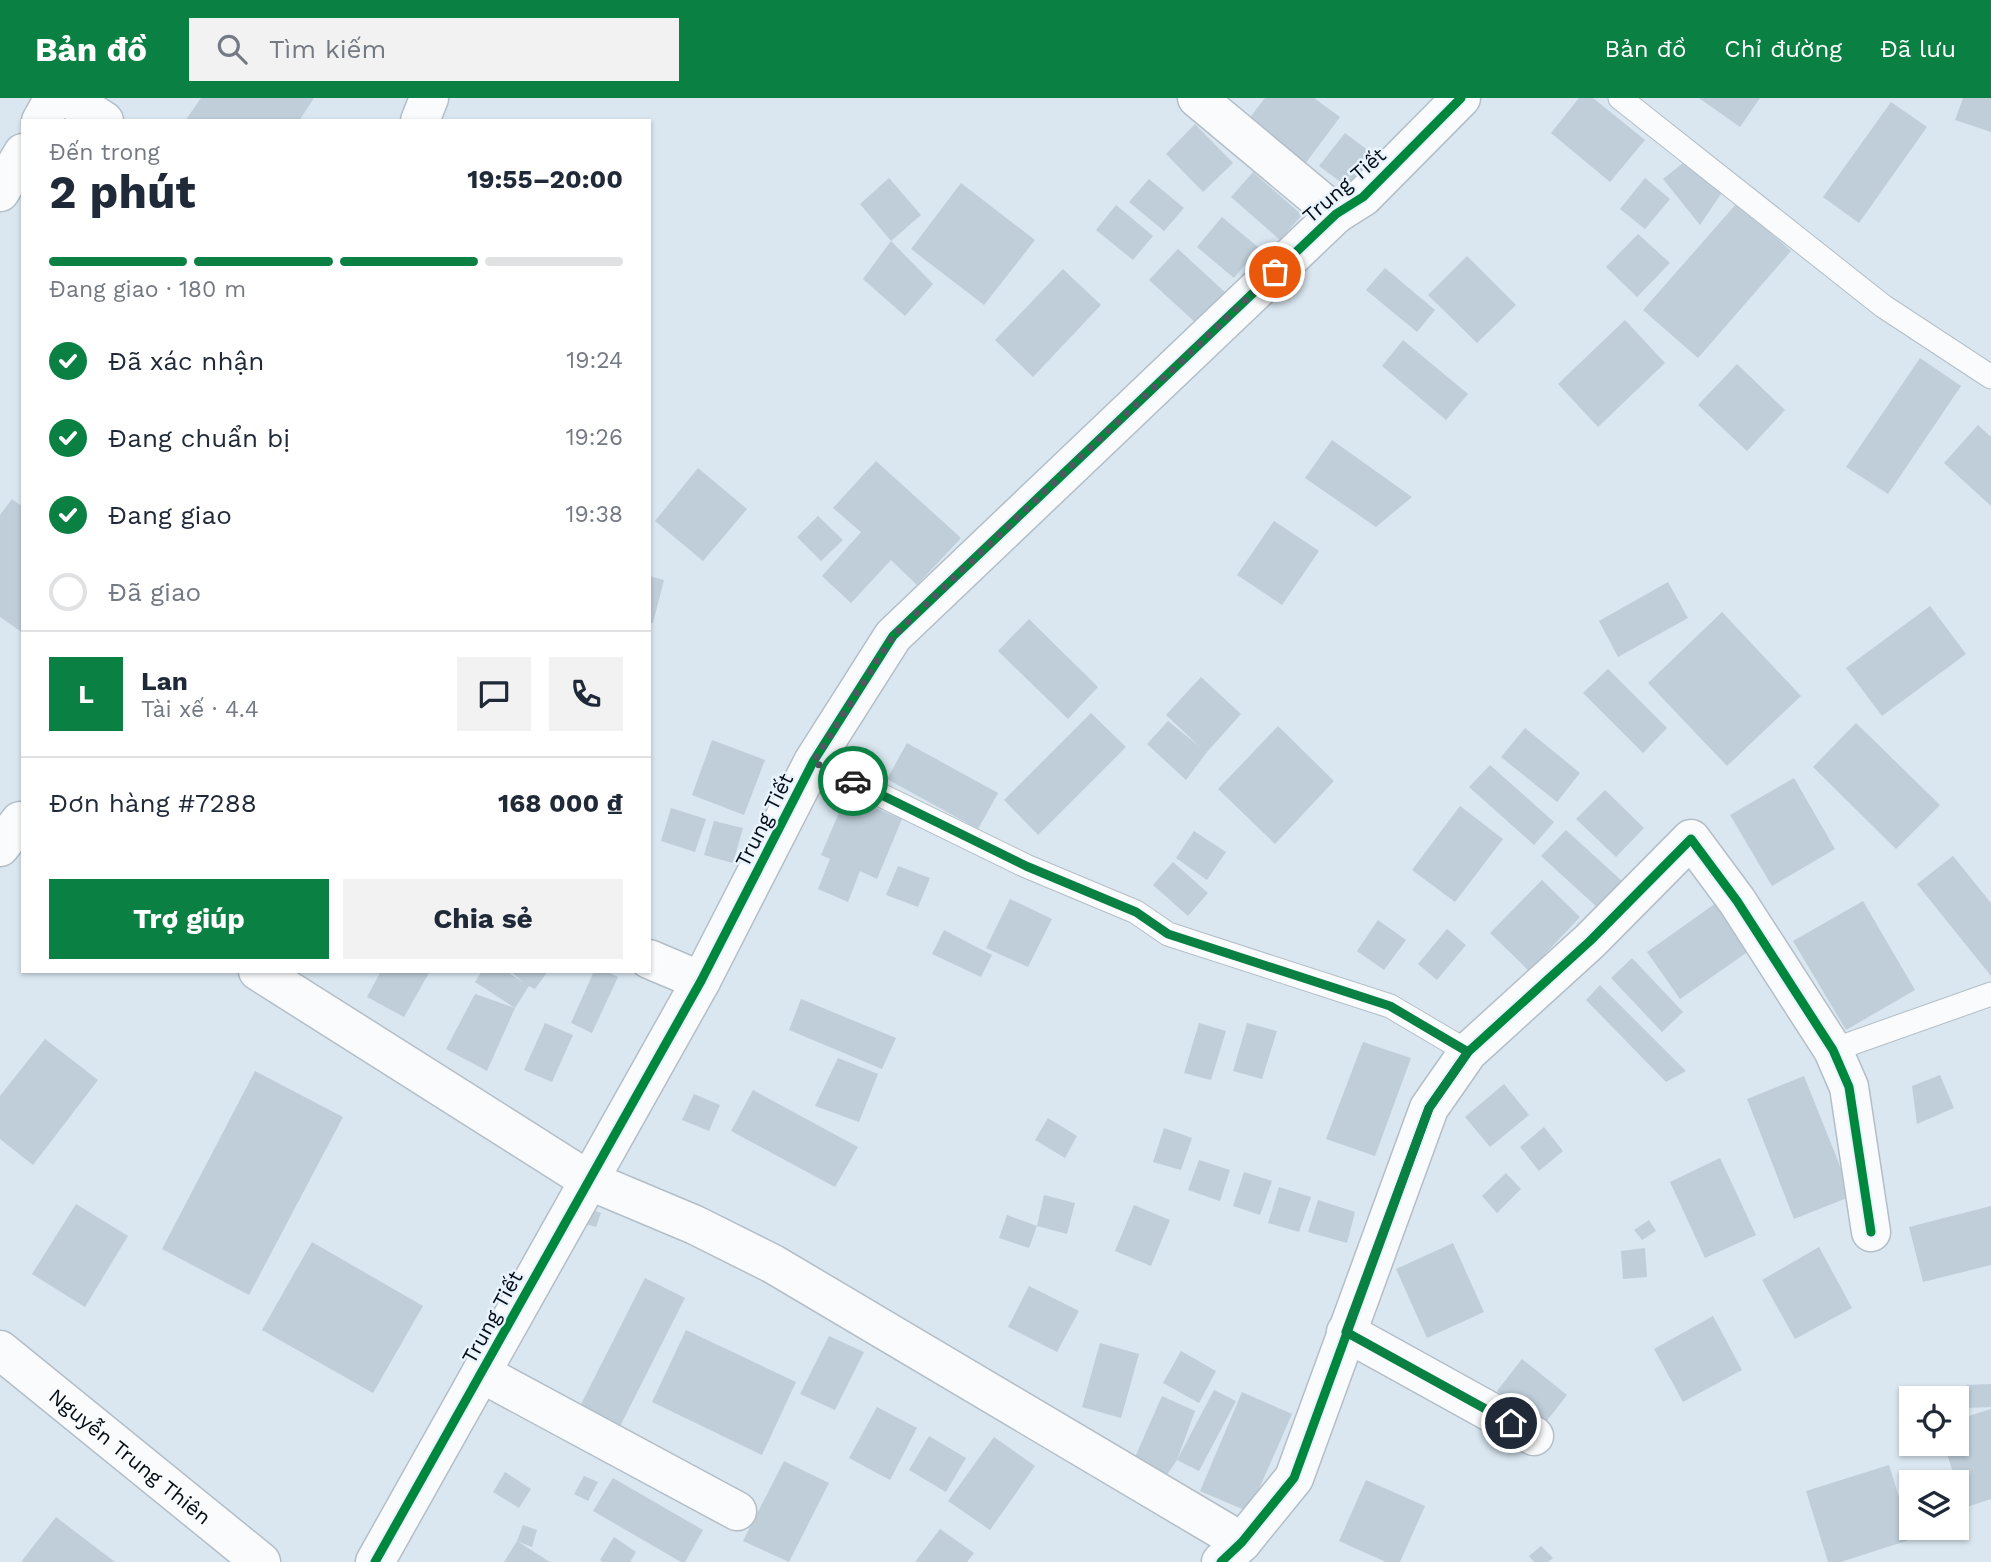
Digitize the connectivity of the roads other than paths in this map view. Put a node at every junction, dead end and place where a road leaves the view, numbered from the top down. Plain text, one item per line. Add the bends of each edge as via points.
1 (54, 98) edge
2 (69, 98) edge
3 (429, 98) edge
4 (1197, 98) edge
5 (1461, 98) edge
6 (1620, 98) edge
7 (42, 119) edge
8 (101, 119) edge
9 (421, 119) edge
10 (21, 156) edge
11 (0, 192) edge
12 (1336, 214) junction
13 (1991, 377) edge
14 (813, 762) junction
15 (651, 960) edge
16 (261, 973) edge
17 (701, 981) junction
18 (1991, 995) edge
19 (1833, 1049) junction
20 (1468, 1052) junction
21 (588, 1180) junction
22 (1871, 1232) dead end
23 (1346, 1332) junction
24 (0, 1349) edge
25 (481, 1373) junction
26 (1534, 1436) dead end
27 (737, 1511) dead end
28 (1231, 1552) edge
29 (261, 1562) edge
30 (375, 1562) edge

1 - 7 street
2 - 8 street
3 - 9 street
4 - 12 street
5 - 12 street, Trung Tiết via 1363,197
6 - 13 lane via 1883,306
10 - 11 street
12 - 14 street, Trung Tiết via 893,636
14 - 17 street, Trung Tiết
14 - 20 lane via 1026,866 1136,912 1168,934 1390,1006
15 - 17 street
16 - 21 street
17 - 21 street, Trung Tiết
18 - 19 lane
19 - 20 street via 1691,839 1590,941
19 - 22 street via 1849,1087
20 - 23 street via 1429,1108
21 - 25 street, Trung Tiết
21 - 28 street via 773,1264
23 - 26 street
23 - 28 street via 1294,1478
24 - 29 street, Nguyễn Trung Thiên
25 - 27 street
25 - 30 street, Trung Tiết

